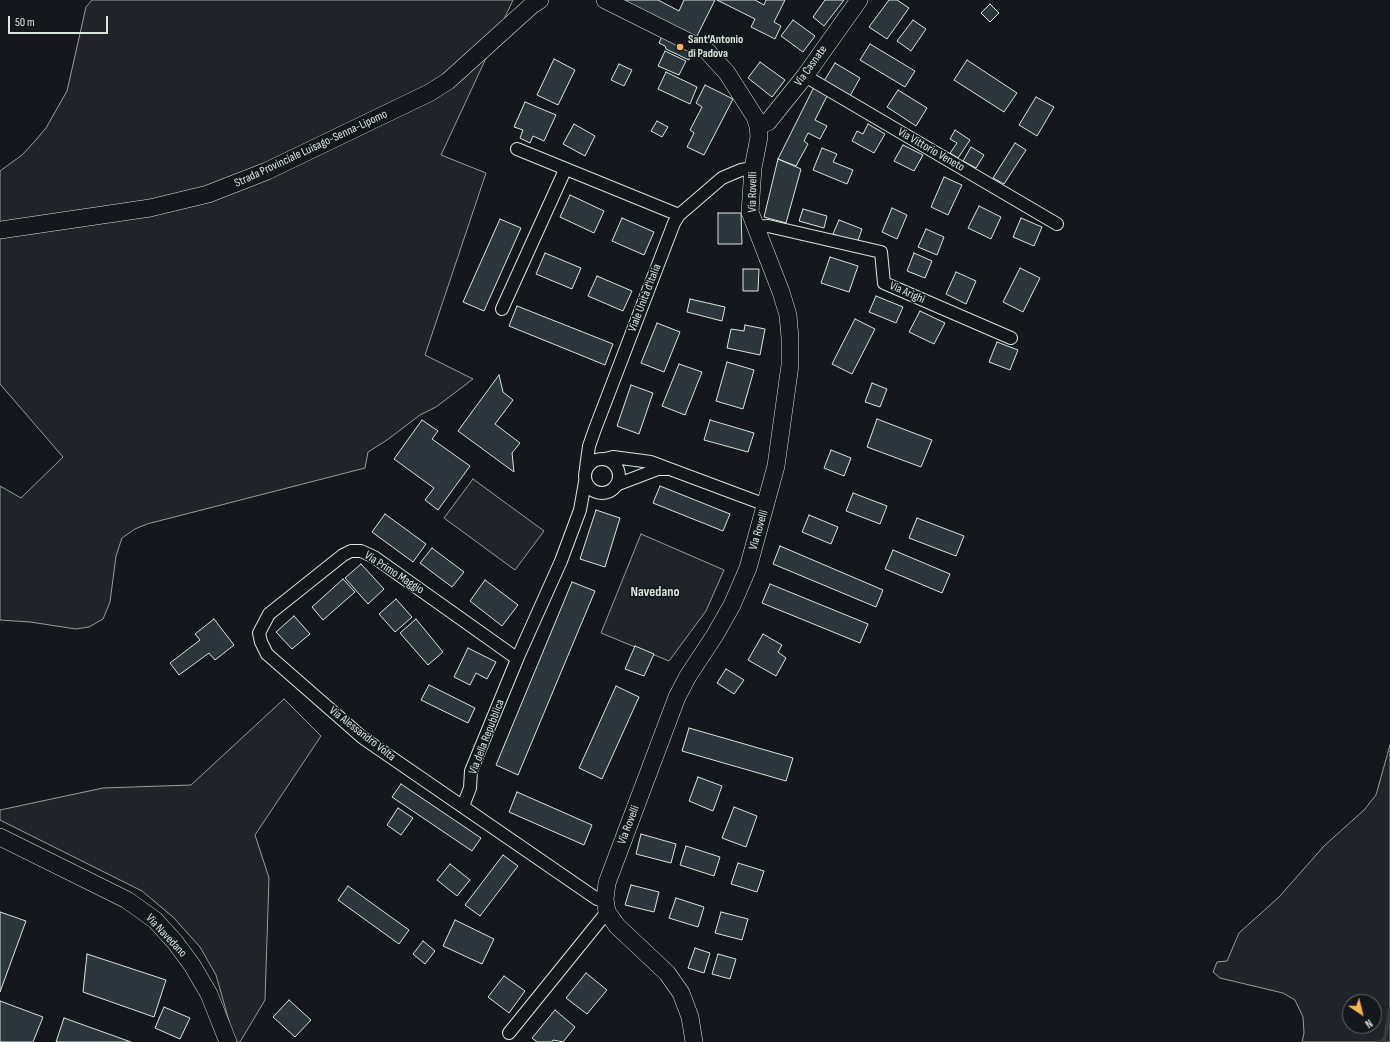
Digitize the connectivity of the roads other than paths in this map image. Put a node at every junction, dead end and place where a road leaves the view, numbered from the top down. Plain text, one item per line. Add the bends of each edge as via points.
1 (540, 0) edge
2 (605, 0) edge
3 (858, 0) edge
4 (805, 76) junction
5 (758, 126) junction
6 (517, 149) dead end
7 (753, 168) junction
8 (565, 170) junction
9 (679, 215) junction
10 (1057, 224) dead end
11 (755, 227) junction
12 (0, 230) edge
13 (502, 309) dead end
14 (1011, 338) dead end
15 (604, 459) junction
16 (586, 468) junction
17 (670, 468) junction
18 (585, 482) junction
19 (616, 485) junction
20 (600, 494) junction
21 (766, 505) junction
22 (580, 510) junction
23 (267, 654) joint
24 (518, 657) junction
25 (463, 806) junction
26 (0, 838) edge
27 (606, 906) junction
28 (509, 1033) dead end
29 (228, 1042) edge
30 (694, 1042) edge

1 - 12 street, Strada Provinciale Luisago-Senna-Lipomo via 448,80 429,93 267,171 208,194 150,208
2 - 5 street via 707,51 727,73
3 - 4 street, Via Casnate
4 - 5 street, Via Casnate via 768,122
4 - 10 street, Via Vittorio Veneto
5 - 7 street, Via Rovelli via 757,152
6 - 8 street
7 - 9 street, Viale Unità d'Italia via 722,178
7 - 11 street, Via Rovelli via 750,212
8 - 9 street
8 - 13 street
9 - 16 street, Viale Unità d'Italia via 595,429 589,446
11 - 14 street, Via Arighi via 768,226 881,252 884,283
11 - 21 street, Via Rovelli via 781,292 788,315 790,338 790,365 782,428
15 - 16 street via 597,459
15 - 17 street via 651,462
15 - 19 street via 616,466 619,472
16 - 18 street
17 - 19 street via 658,469
17 - 21 street
18 - 20 street via 588,488
18 - 22 street, Via della Repubblica
19 - 20 street via 612,490
20 - 22 street
21 - 27 street, Via Rovelli via 748,568 732,605 677,697 607,883
22 - 24 street, Via della Repubblica via 561,561
23 - 24 street, Via Primo Maggio via 259,633 269,614 351,551 361,551 374,557
23 - 25 street, Via Alessandro Volta via 363,738
24 - 25 street, Via della Repubblica via 471,771 470,788
25 - 27 street
26 - 29 street, Via Navedano via 128,900 155,920 176,942 192,965 209,994
27 - 28 street, Via Rovelli
27 - 30 street via 617,926 667,973 681,993 690,1016

